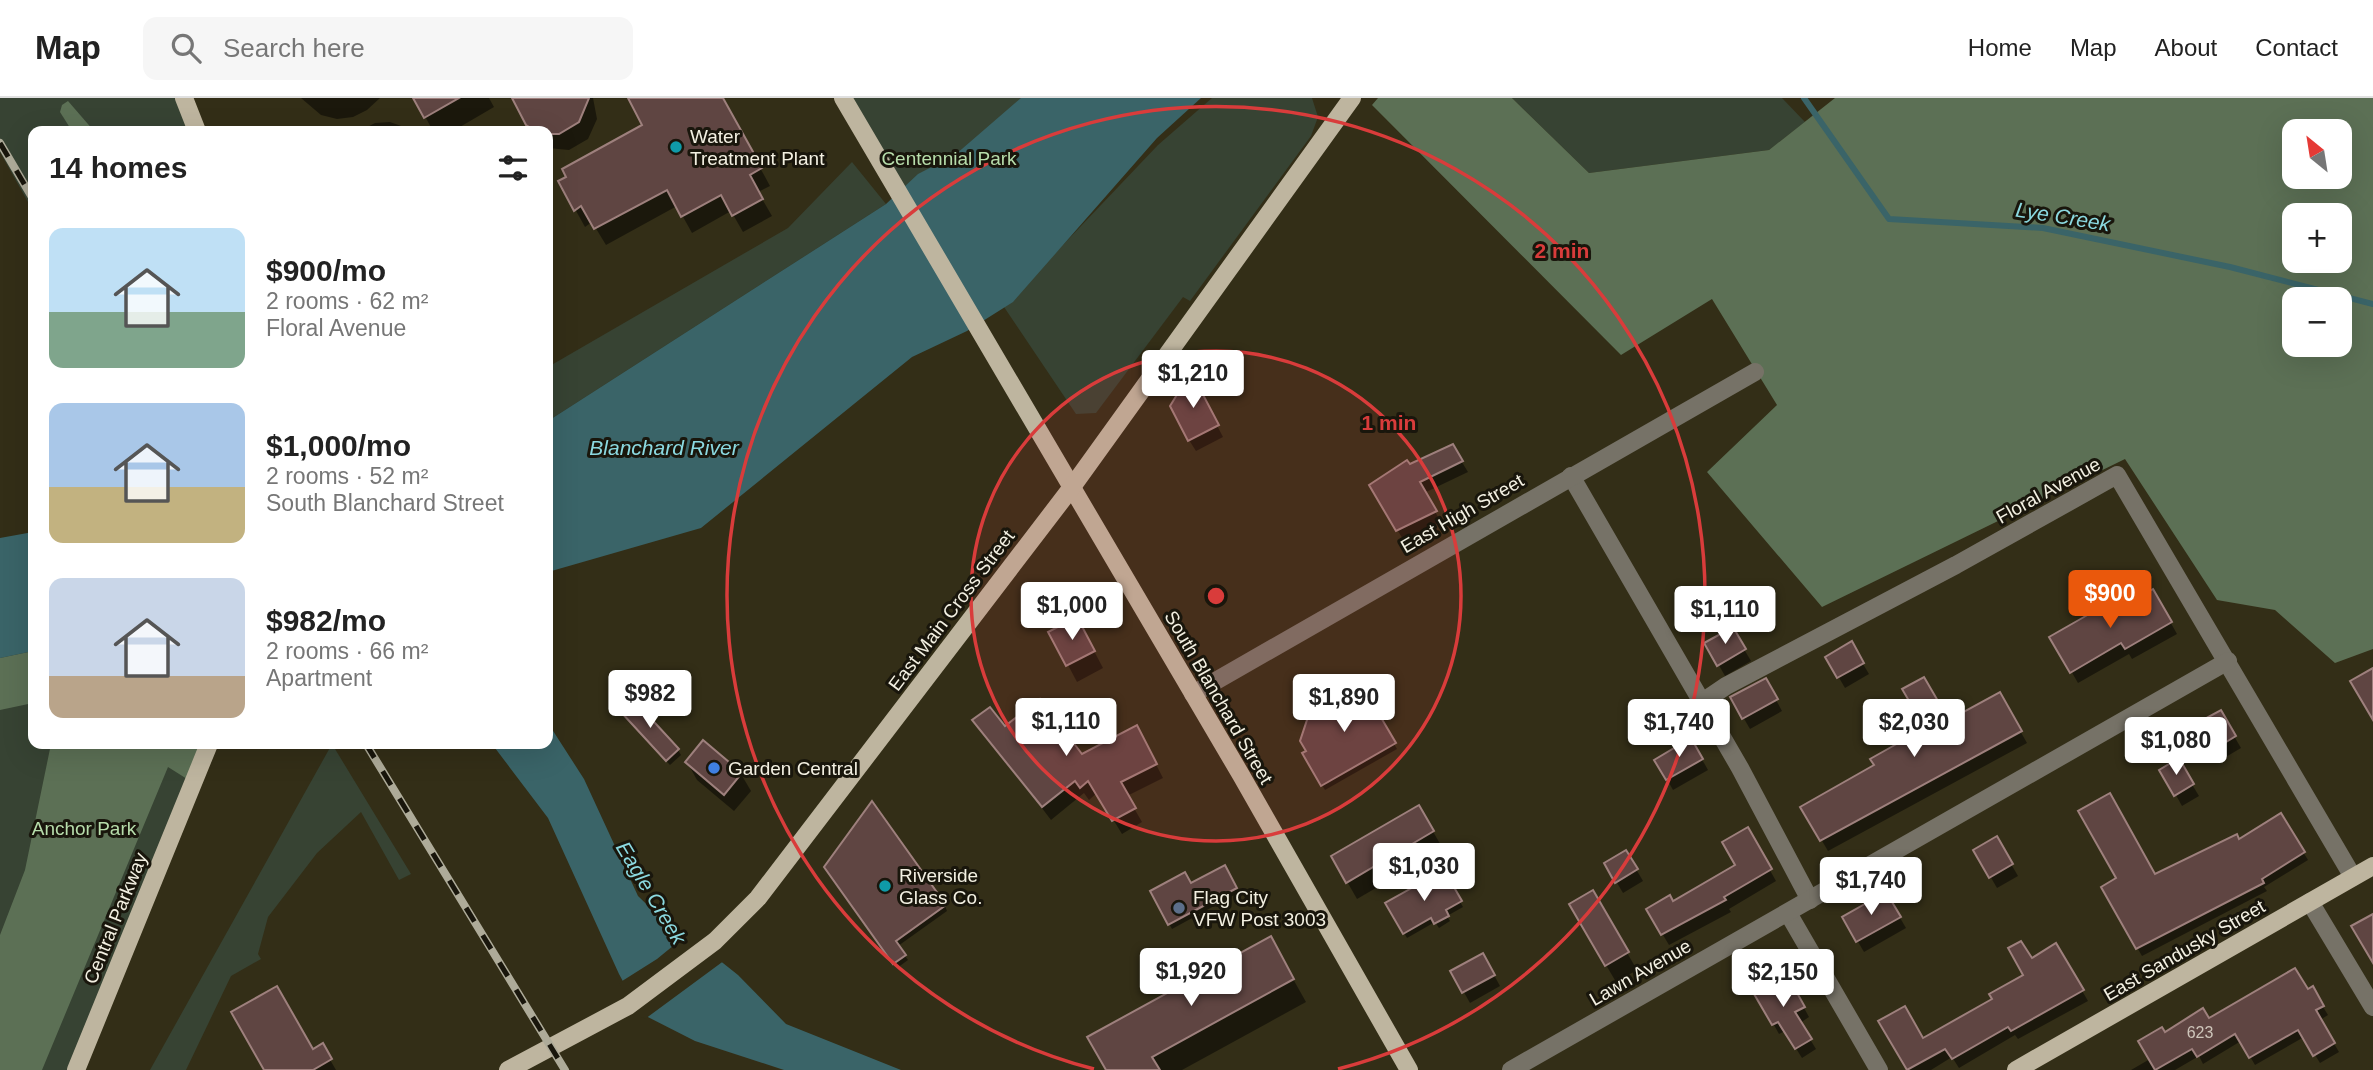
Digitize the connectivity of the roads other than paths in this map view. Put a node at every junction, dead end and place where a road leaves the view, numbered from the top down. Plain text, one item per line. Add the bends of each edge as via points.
1 (184, 98) edge
2 (843, 98) edge
3 (1353, 98) edge
4 (195, 126) edge
5 (1755, 372) dead end
6 (1571, 476) junction
7 (1072, 487) junction
8 (2228, 661) junction
9 (1193, 694) junction
10 (1702, 703) junction
11 (207, 749) edge
12 (2373, 866) edge
13 (2353, 877) junction
14 (1810, 900) junction
15 (2310, 902) junction
16 (1788, 913) junction
17 (2373, 1007) edge
18 (76, 1070) edge
19 (509, 1070) edge
20 (1409, 1070) edge
21 (1511, 1070) edge
22 (1880, 1070) edge
23 (2016, 1070) edge

1 - 4 main road
2 - 7 main road, South Blanchard Street
3 - 7 main road, East Main Cross Street
5 - 6 street, East High Street
6 - 9 street, East High Street
6 - 10 street
7 - 9 main road, South Blanchard Street
7 - 19 main road, East Main Cross Street via 763,892 715,941 628,1006
8 - 10 street, Floral Avenue via 2117,475
8 - 13 street, Floral Avenue
8 - 14 street, Lawn Avenue
9 - 20 main road, South Blanchard Street
10 - 14 street
11 - 18 main road, Central Parkway
12 - 13 main road, East Sandusky Street
13 - 15 main road, East Sandusky Street
14 - 16 street, Lawn Avenue
15 - 17 street
15 - 23 main road, East Sandusky Street
16 - 21 street, Lawn Avenue
16 - 22 street

